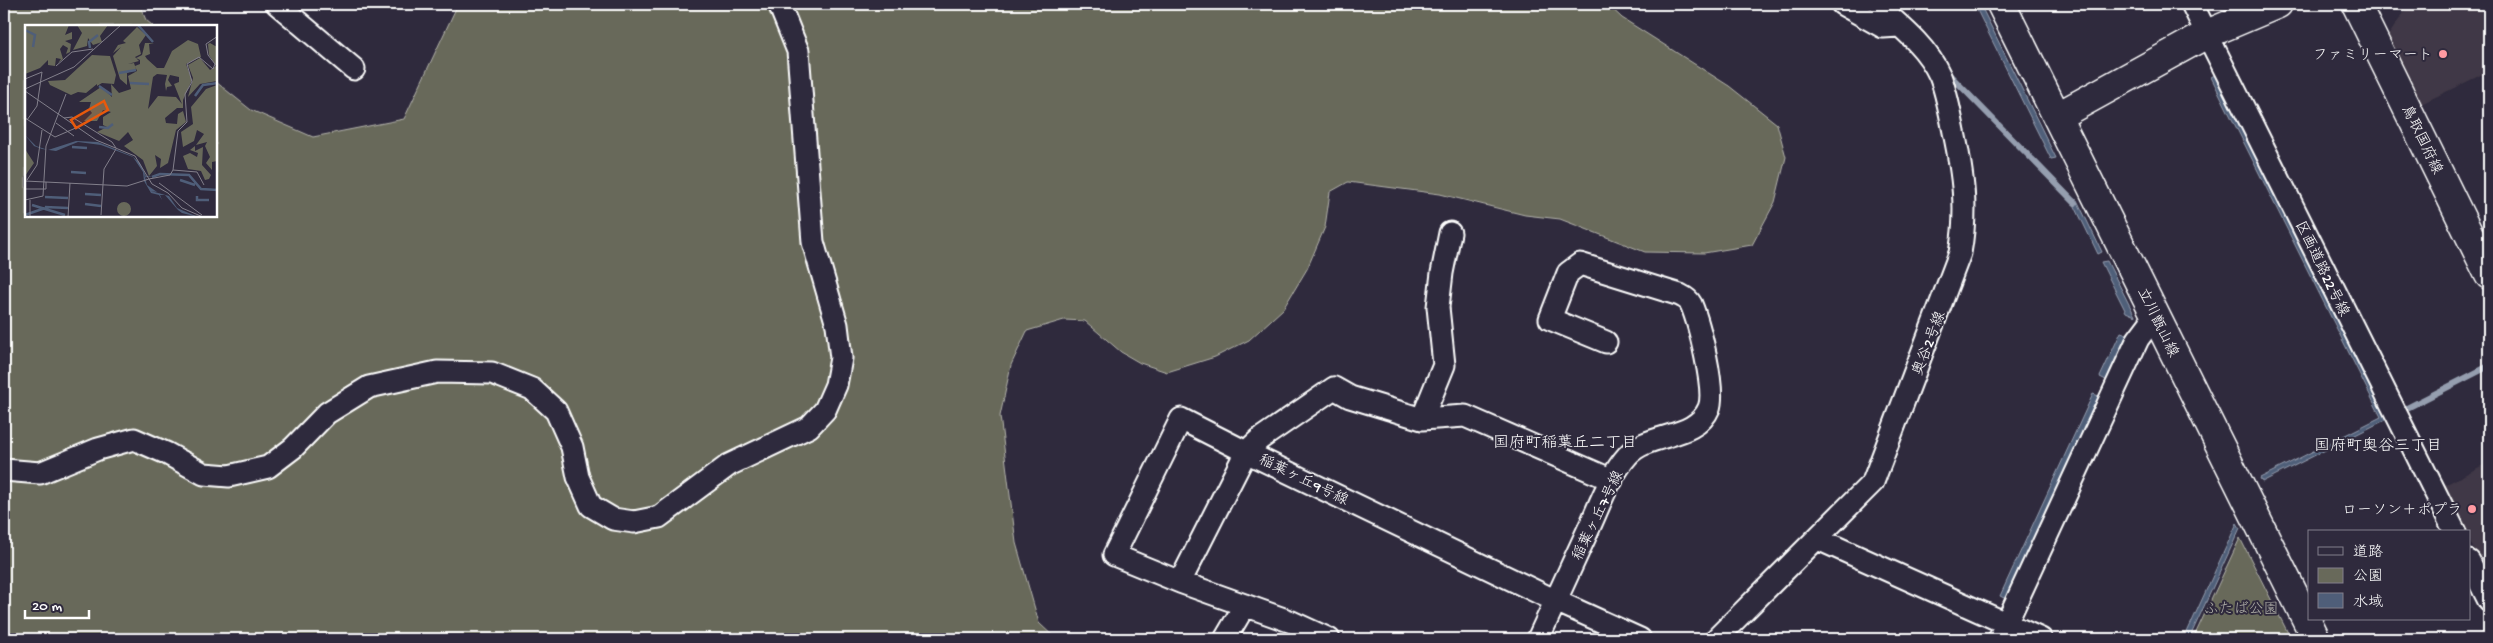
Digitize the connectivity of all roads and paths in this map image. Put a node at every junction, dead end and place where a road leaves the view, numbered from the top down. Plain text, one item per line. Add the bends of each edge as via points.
1 (277, 4) edge
2 (779, 4) edge
3 (1842, 4) edge
4 (1882, 4) edge
5 (2001, 4) edge
6 (2192, 4) edge
7 (2278, 4) edge
8 (2356, 4) edge
9 (1901, 26) junction
10 (2207, 34) junction
11 (354, 69) dead end
12 (2058, 116) junction
13 (1450, 233) dead end
14 (2485, 257) edge
15 (2156, 315) junction
16 (1606, 342) dead end
17 (1422, 419) junction
18 (1246, 452) junction
19 (4, 470) edge
20 (1612, 480) junction
21 (2454, 530) edge
22 (1818, 539) junction
23 (2470, 563) edge
24 (1180, 582) junction
25 (1556, 602) junction
26 (2489, 602) edge
27 (1245, 606) junction
28 (2002, 631) edge
29 (1225, 639) edge
30 (1329, 639) edge
31 (1538, 639) edge
32 (1640, 639) edge
33 (1716, 639) edge
34 (2041, 639) edge
35 (2316, 639) edge

1 - 11 street
2 - 19 street via 798,51 813,242 837,325 841,358 836,385 825,410 809,427 729,465 659,517 634,522 613,519 591,506 578,477 572,447 556,411 532,389 492,373 437,372 369,387 327,413 293,448 268,467 229,476 204,474 134,439 98,449 40,473
3 - 9 street via 1883,26
4 - 9 street, 奥谷2号線 via 1882,10
5 - 12 street, 立川甑山線
6 - 10 street, 区画道路22号線
7 - 10 street
8 - 14 street, 鳥取国府線
9 - 22 street, 奥谷2号線 via 1939,75 1948,103 1966,202 1964,234 1948,289 1873,482
10 - 12 street
10 - 21 street, 区画道路22号線
12 - 15 street, 立川甑山線
13 - 17 street via 1438,307 1444,366
15 - 28 street via 2138,339
15 - 35 street, 立川甑山線
16 - 20 street, 稲葉ヶ丘7号線 via 1550,319 1568,273 1580,264 1680,294 1690,302 1711,387 1709,408 1701,420 1629,454
17 - 18 street via 1359,400 1334,388
17 - 20 street via 1465,416
18 - 24 street, 稲葉ヶ丘9号線
18 - 24 street via 1180,419 1114,556
18 - 25 street, 稲葉ヶ丘9号線
20 - 25 street, 稲葉ヶ丘7号線
22 - 28 street
22 - 33 street, 奥谷2号線
23 - 26 street
24 - 27 street
25 - 31 street, 稲葉ヶ丘7号線
25 - 32 street, 稲葉ヶ丘9号線
27 - 29 street
27 - 30 street
28 - 34 street

